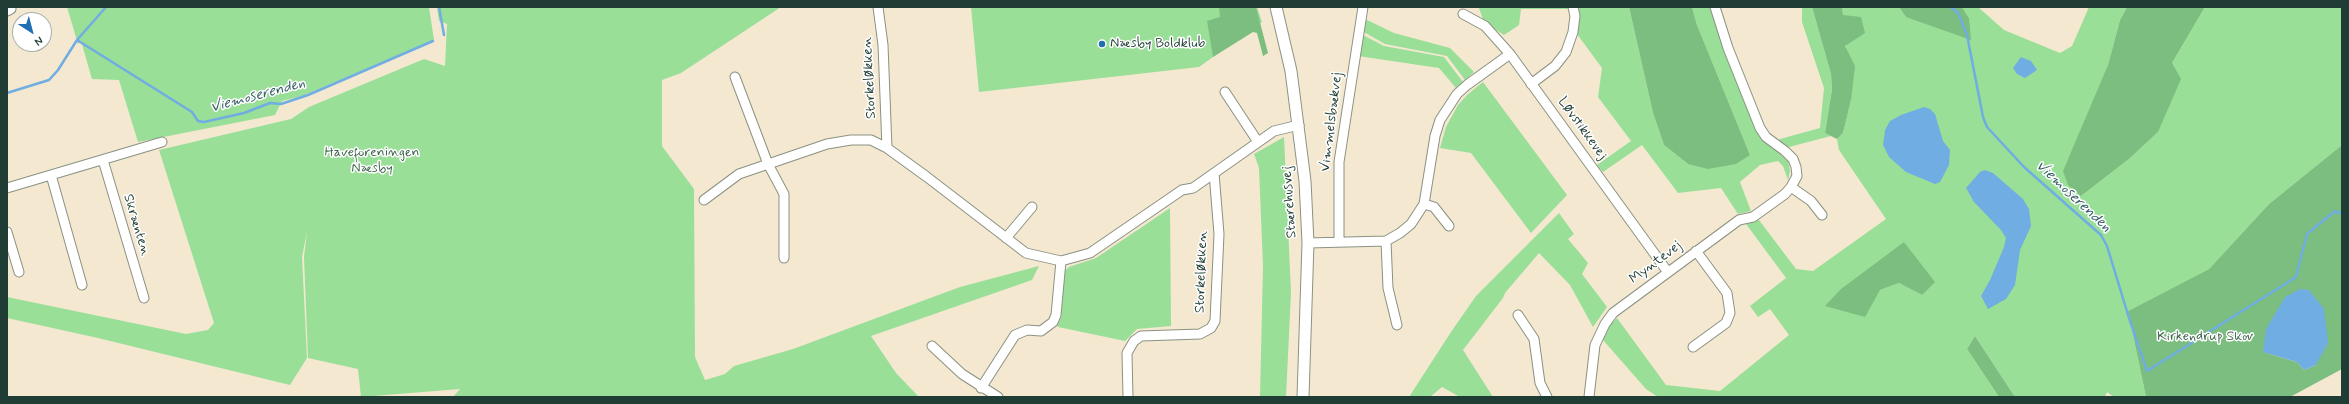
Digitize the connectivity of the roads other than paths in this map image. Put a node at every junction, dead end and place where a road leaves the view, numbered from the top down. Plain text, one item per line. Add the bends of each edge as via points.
1 (878, 7) edge
2 (1276, 7) edge
3 (1363, 7) edge
4 (1573, 7) edge
5 (1715, 7) edge
6 (1463, 14) dead end
7 (1510, 54) junction
8 (735, 77) dead end
9 (1531, 84) junction
10 (1225, 92) dead end
11 (1299, 125) junction
12 (162, 142) dead end
13 (1258, 142) junction
14 (887, 148) junction
15 (102, 160) junction
16 (768, 164) junction
17 (1214, 173) junction
18 (51, 175) junction
19 (7, 188) edge
20 (1791, 188) junction
21 (704, 200) dead end
22 (1424, 204) junction
23 (1032, 207) dead end
24 (1822, 215) dead end
25 (1449, 226) dead end
26 (7, 232) edge
27 (1006, 238) junction
28 (1386, 241) junction
29 (1339, 242) junction
30 (1308, 243) junction
31 (1696, 251) junction
32 (784, 258) dead end
33 (1060, 262) junction
34 (1668, 271) junction
35 (19, 272) dead end
36 (82, 285) dead end
37 (144, 298) dead end
38 (1518, 315) dead end
39 (1397, 325) dead end
40 (932, 346) dead end
41 (1693, 347) dead end
42 (981, 388) junction
43 (998, 397) edge
44 (1128, 397) edge
45 (1303, 397) edge
46 (1547, 397) edge
47 (1589, 397) edge

1 - 14 street, Storkeløkken via 883,45
2 - 11 street, Stærehusvej via 1291,71
3 - 29 street, Vimmelsbækvej via 1339,162
4 - 9 street via 1573,32 1566,52 1555,66
5 - 20 street via 1728,48 1760,128 1766,137 1785,151 1796,167 1797,176
6 - 7 street, Løvstikkevej via 1485,26
7 - 9 street, Løvstikkevej
7 - 22 street via 1467,84 1457,94 1444,115 1435,136
8 - 16 street
9 - 34 street, Løvstikkevej
10 - 13 street
11 - 13 street via 1274,131
11 - 30 street, Stærehusvej
12 - 15 street
13 - 17 street
14 - 16 street, Storkeløkken via 871,140 851,140 827,144
14 - 27 street, Storkeløkken
15 - 18 street
15 - 37 street, Skrænten
16 - 21 street, Storkeløkken via 739,174
16 - 32 street via 784,194
17 - 33 street via 1193,188 1182,190 1090,253
17 - 44 street, Storkeløkken via 1219,234 1214,321 1211,328 1200,334 1141,336 1134,341 1127,353
18 - 19 street
18 - 36 street
20 - 24 street via 1811,201
20 - 31 street, Myntevej via 1753,217 1739,220
22 - 25 street via 1434,207
22 - 28 street via 1411,224
23 - 27 street
26 - 35 street
27 - 33 street, Storkeløkken via 1026,253
28 - 29 street
28 - 39 street via 1388,288
29 - 30 street
30 - 45 street, Stærehusvej
31 - 34 street, Myntevej
31 - 41 street via 1727,293 1730,313 1726,323
33 - 42 street via 1056,316 1053,322 1041,330 1027,330 1015,335
34 - 47 street, Myntevej via 1613,312 1605,324 1595,345
38 - 46 street via 1534,339 1540,383
40 - 42 street
42 - 43 street

